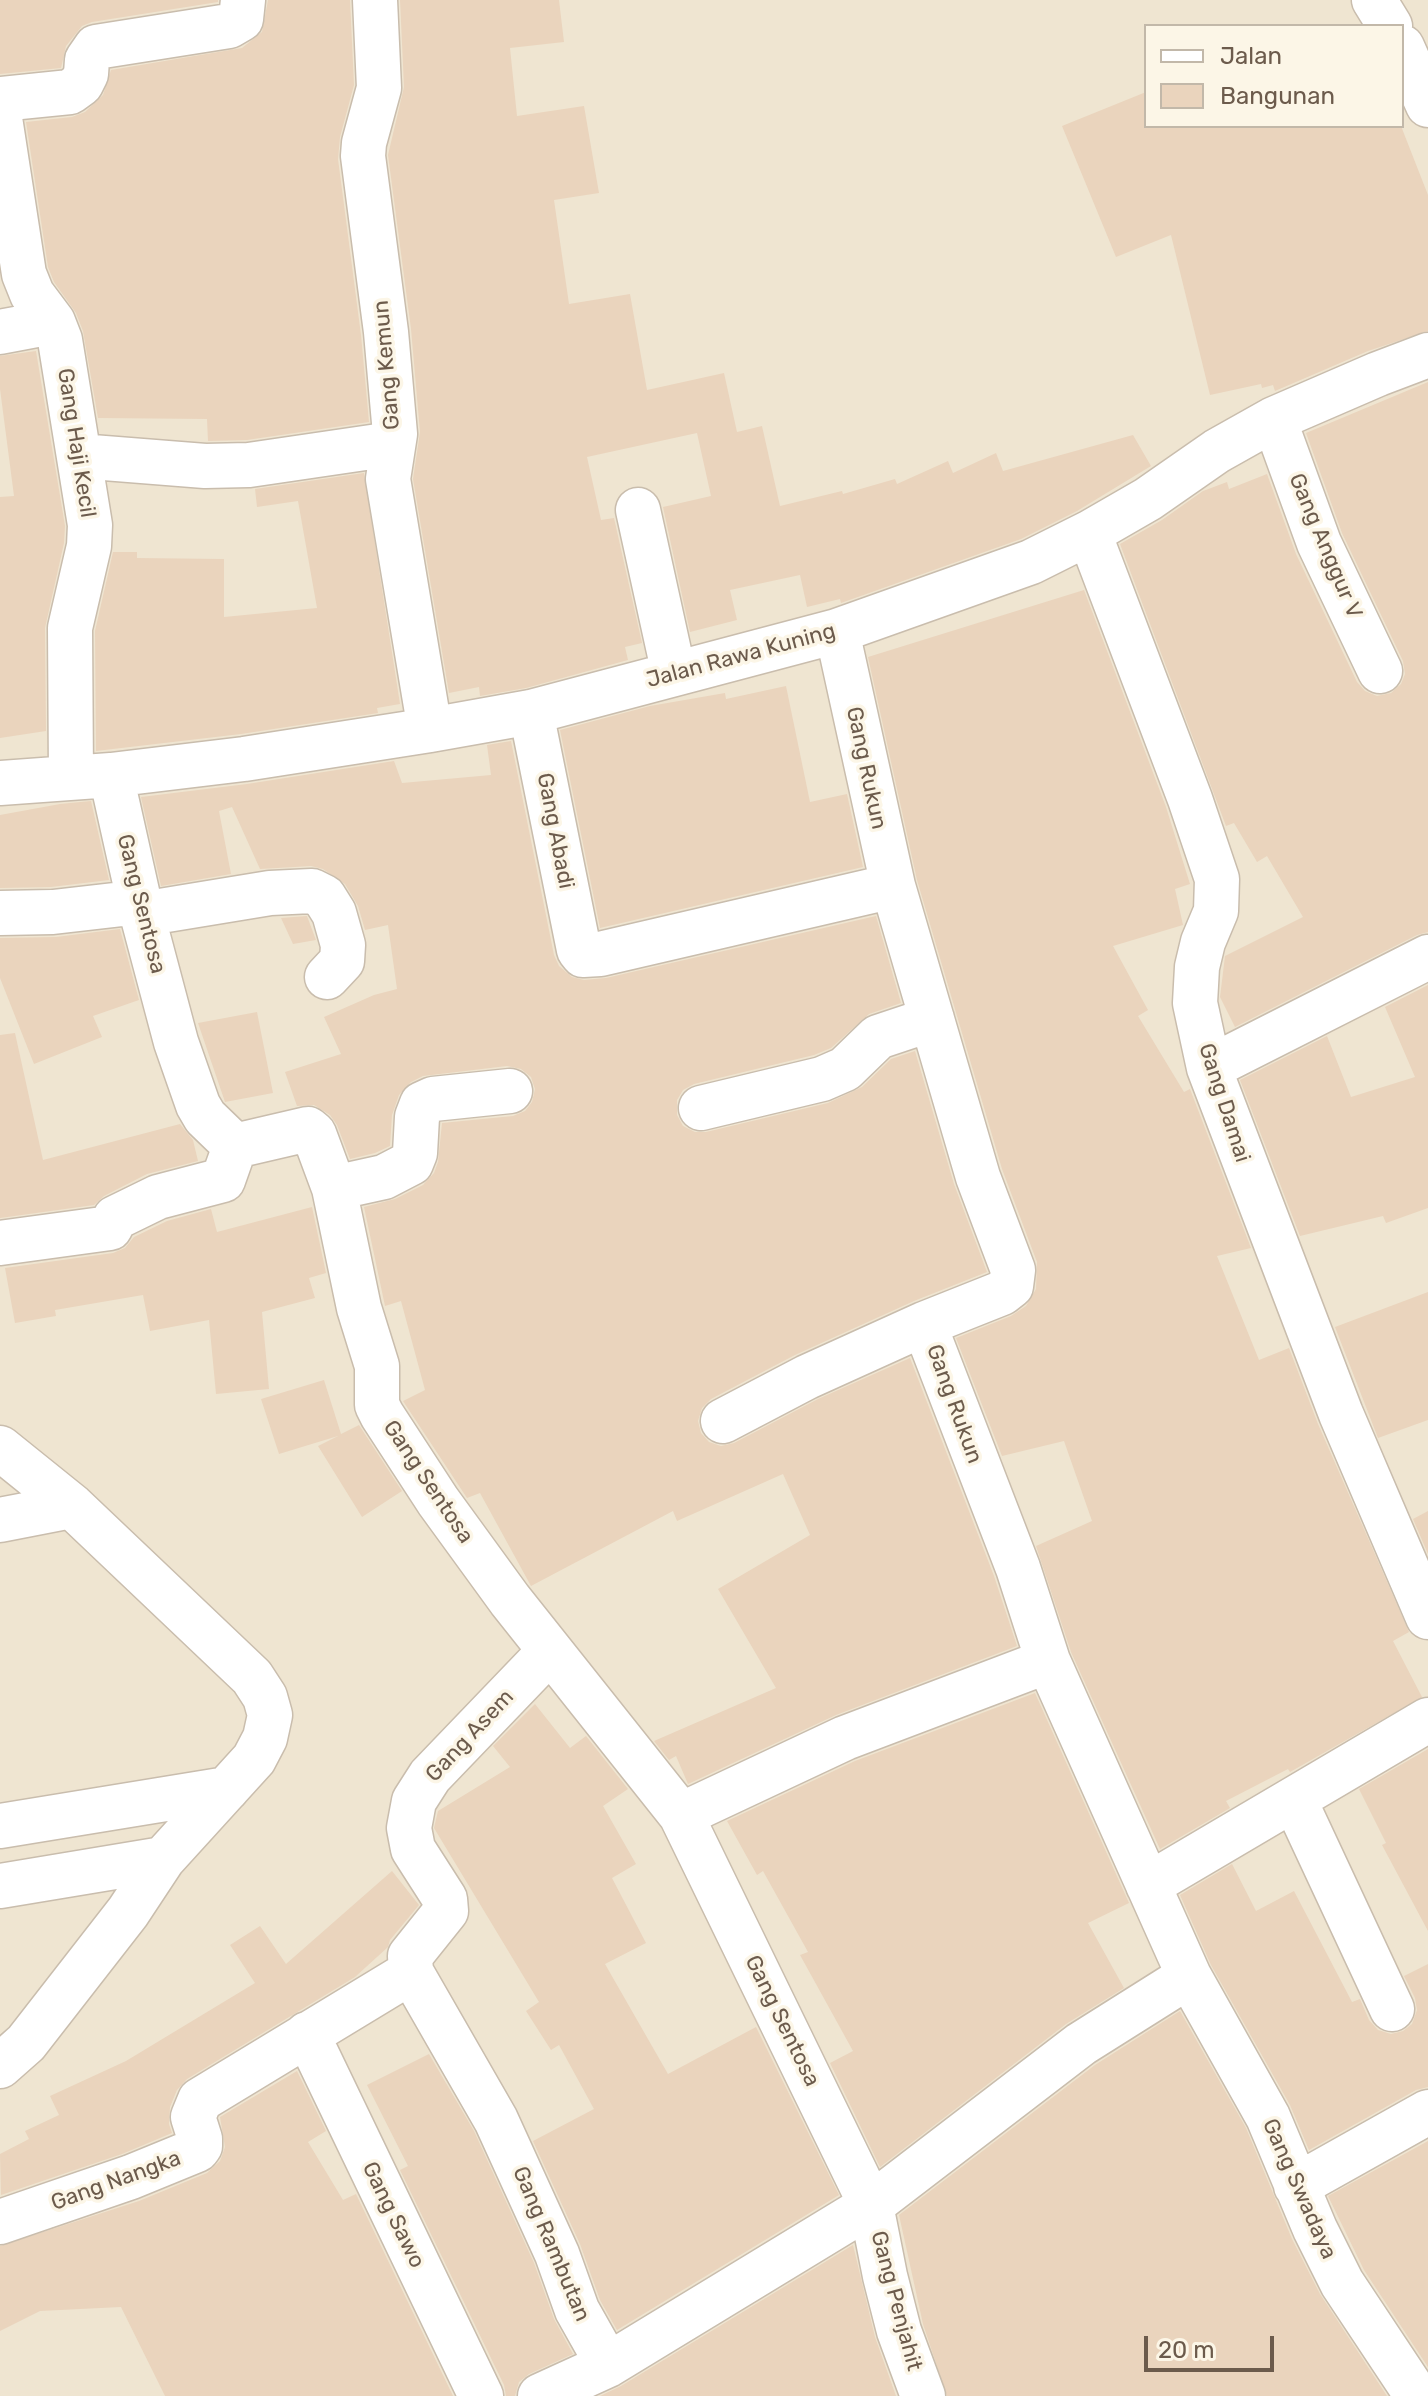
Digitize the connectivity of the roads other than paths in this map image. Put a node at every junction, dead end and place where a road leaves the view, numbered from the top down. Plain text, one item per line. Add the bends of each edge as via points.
1 (243, 0) edge
2 (375, 0) edge
3 (1374, 0) edge
4 (1389, 24) edge
5 (1404, 51) edge
6 (0, 99) edge
7 (1428, 105) edge
8 (0, 118) edge
9 (53, 322) junction
10 (0, 332) edge
11 (1428, 355) edge
12 (1274, 419) junction
13 (392, 444) junction
14 (79, 456) junction
15 (638, 510) dead end
16 (1089, 533) junction
17 (837, 631) junction
18 (1380, 671) dead end
19 (674, 674) junction
20 (531, 712) junction
21 (430, 730) junction
22 (91, 776) junction
23 (0, 783) edge
24 (893, 886) junction
25 (141, 908) junction
26 (0, 913) edge
27 (1428, 957) edge
28 (327, 977) dead end
29 (932, 1019) junction
30 (1209, 1068) junction
31 (510, 1091) dead end
32 (701, 1108) dead end
33 (235, 1146) junction
34 (334, 1188) junction
35 (0, 1243) edge
36 (924, 1324) junction
37 (723, 1421) dead end
38 (0, 1448) edge
39 (72, 1506) junction
40 (0, 1520) edge
41 (1424, 1596) edge
42 (550, 1651) junction
43 (1048, 1661) junction
44 (1428, 1720) edge
45 (227, 1789) junction
46 (1294, 1799) junction
47 (681, 1815) junction
48 (0, 1826) edge
49 (163, 1859) junction
50 (1148, 1885) junction
51 (0, 1886) edge
52 (411, 1972) junction
53 (1189, 1976) junction
54 (1392, 2009) dead end
55 (307, 2034) junction
56 (0, 2066) edge
57 (1428, 2112) edge
58 (1296, 2186) junction
59 (871, 2205) junction
60 (0, 2222) edge
61 (608, 2365) junction
62 (481, 2396) edge
63 (540, 2396) edge
64 (923, 2396) edge
65 (1417, 2396) edge

1 - 6 street via 241,19 229,26 96,47 81,84 70,92
2 - 13 street, Gang Kemun via 379,88 363,156 386,332
3 - 4 street
5 - 7 street
8 - 9 street, Gang Haji Kecil via 24,274
9 - 10 street
9 - 14 street, Gang Haji Kecil
11 - 12 street, Jalan Rawa Kuning
12 - 16 street, Jalan Rawa Kuning
12 - 18 street, Gang Anggur V via 1319,543
13 - 14 street via 249,465
13 - 21 street, Gang Kemun via 388,479
14 - 22 street, Gang Haji Kecil via 89,546 70,628
15 - 19 street
16 - 17 street, Jalan Rawa Kuning via 1031,562
16 - 30 street, Gang Damai via 1217,879 1216,911 1196,979 1195,1003
17 - 19 street, Jalan Rawa Kuning
17 - 24 street, Gang Rukun
19 - 20 street, Jalan Rawa Kuning
20 - 21 street, Jalan Rawa Kuning
20 - 24 street, Gang Abadi via 583,955
21 - 22 street, Jalan Rawa Kuning
22 - 23 street, Jalan Rawa Kuning
22 - 25 street, Gang Sentosa
24 - 29 street, Gang Rukun
25 - 26 street
25 - 28 street via 312,891 324,897 334,913 343,945 342,961
25 - 33 street, Gang Sentosa via 198,1105
27 - 30 street
29 - 32 street via 878,1037 845,1069 822,1079
29 - 36 street, Gang Rukun via 1013,1277 1002,1293
30 - 41 street, Gang Damai via 1341,1414
31 - 34 street via 422,1104 411,1163 384,1177
33 - 34 street, Gang Sentosa via 308,1129
33 - 35 street via 223,1180 158,1197 115,1218 110,1228
34 - 42 street, Gang Sentosa via 377,1366 377,1405 438,1501
36 - 37 street
36 - 43 street, Gang Rukun
38 - 39 street
39 - 40 street
39 - 45 street via 252,1677 265,1697 270,1715 265,1738
42 - 47 street, Gang Sentosa
42 - 52 street, Gang Asem via 430,1776 414,1801 409,1828 413,1849 445,1899 446,1911 410,1956
43 - 47 street via 845,1738
43 - 50 street, Gang Rukun
44 - 46 street
45 - 48 street
45 - 49 street
46 - 50 street
46 - 54 street
47 - 59 street, Gang Sentosa
49 - 51 street
49 - 56 street via 26,2043
50 - 53 street, Gang Rukun
52 - 55 street
52 - 61 street, Gang Rambutan via 496,2120 577,2310
53 - 58 street, Gang Swadaya via 1268,2117
53 - 59 street via 1081,2044
55 - 60 street, Gang Nangka via 200,2100 193,2117 200,2139 197,2150
55 - 62 street, Gang Sawo
57 - 58 street
58 - 65 street, Gang Swadaya via 1342,2283
59 - 61 street
59 - 64 street, Gang Penjahit via 899,2331
61 - 63 street

